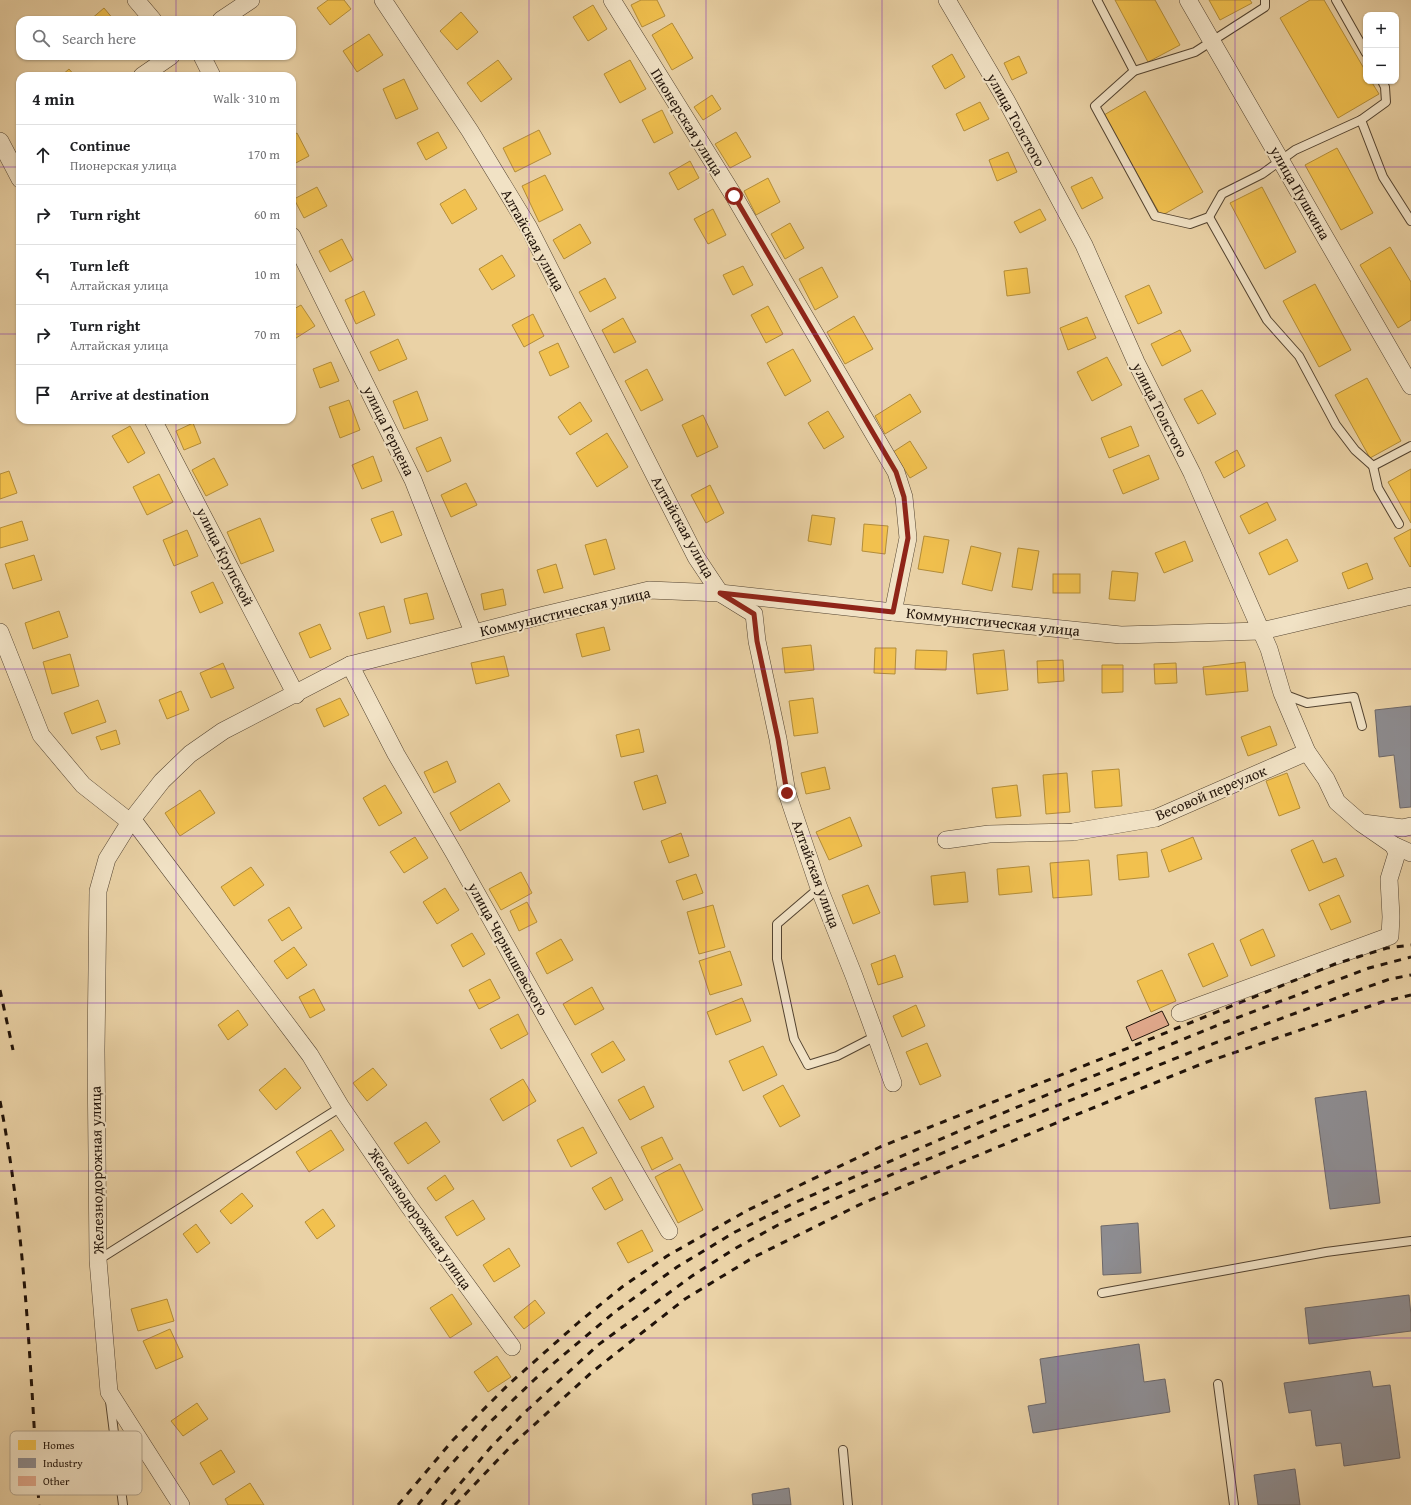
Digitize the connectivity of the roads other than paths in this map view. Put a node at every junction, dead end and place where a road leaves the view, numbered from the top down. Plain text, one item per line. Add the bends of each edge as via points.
1 (136, 0) edge
2 (251, 0) edge
3 (383, 0) edge
4 (612, 0) edge
5 (947, 0) edge
6 (1098, 0) edge
7 (1188, 0) edge
8 (1265, 0) edge
9 (1336, 0) edge
10 (150, 16) edge
11 (227, 16) edge
12 (1212, 41) junction
13 (1363, 48) edge
14 (165, 60) edge
15 (204, 60) edge
16 (1134, 71) junction
17 (148, 72) edge
18 (210, 72) edge
19 (1384, 84) edge
20 (1361, 120) junction
21 (0, 141) edge
22 (1281, 160) junction
23 (13, 169) edge
24 (1209, 217) junction
25 (1411, 220) edge
26 (296, 244) edge
27 (1411, 386) edge
28 (155, 424) edge
29 (1411, 446) edge
30 (1373, 466) junction
31 (1399, 524) dead end
32 (720, 593) junction
33 (1411, 596) edge
34 (893, 612) junction
35 (1261, 630) junction
36 (0, 632) edge
37 (473, 632) junction
38 (350, 665) junction
39 (296, 694) junction
40 (1282, 694) junction
41 (1362, 726) dead end
42 (1307, 752) junction
43 (130, 822) junction
44 (1361, 823) junction
45 (1411, 826) edge
46 (946, 840) dead end
47 (1393, 845) junction
48 (1411, 853) edge
49 (819, 888) junction
50 (1180, 1013) dead end
51 (876, 1036) junction
52 (893, 1083) dead end
53 (341, 1107) junction
54 (669, 1230) dead end
55 (1411, 1240) edge
56 (98, 1260) junction
57 (1102, 1293) dead end
58 (512, 1347) dead end
59 (1218, 1384) dead end
60 (109, 1392) junction
61 (114, 1431) edge
62 (134, 1431) edge
63 (142, 1445) edge
64 (843, 1450) dead end
65 (122, 1495) edge
66 (123, 1505) edge
67 (180, 1505) edge
68 (848, 1505) edge
69 (1234, 1505) edge

1 - 10 street
2 - 11 street
3 - 32 street, Алтайская улица via 470,131 529,228 696,557
4 - 34 street, Пионерская улица via 734,196 896,472 904,497 908,538
5 - 35 street, улица Толстого via 1006,100 1084,245 1136,362 1192,473
6 - 16 lane
7 - 12 street, улица Пушкина
8 - 12 lane via 1265,7
9 - 13 lane
12 - 16 lane via 1195,52
12 - 22 street, улица Пушкина
14 - 17 street
15 - 18 street
16 - 24 lane via 1095,106 1155,216 1190,224
19 - 20 lane via 1386,102
20 - 22 lane via 1295,150
20 - 25 lane via 1383,177
21 - 23 street
22 - 24 lane via 1262,174 1222,194
22 - 27 street, улица Пушкина
24 - 30 lane via 1267,320 1299,356 1336,425 1355,450
26 - 37 street, улица Герцена via 413,480
28 - 39 street, улица Крупской
29 - 30 lane
30 - 31 lane via 1378,488
32 - 34 street, Коммунистическая улица
32 - 37 street, Коммунистическая улица via 649,590
32 - 49 street, Алтайская улица via 754,614 787,793
33 - 35 street, Коммунистическая улица
34 - 35 street, Коммунистическая улица via 1121,635
35 - 40 street, улица Толстого
36 - 43 street, Железнодорожная улица via 41,735 82,785
37 - 38 street, Коммунистическая улица
38 - 39 street, Коммунистическая улица
38 - 54 street, улица Чернышевского via 396,754
39 - 43 street, Коммунистическая улица via 223,732 190,754 162,781
40 - 41 lane via 1307,703 1354,697
40 - 42 street, улица Толстого
42 - 44 street, улица Толстого via 1326,779 1337,802
42 - 46 street, Весовой переулок via 1156,818 1073,832 989,834
43 - 53 street, Железнодорожная улица via 136,824 310,1055
43 - 56 street, Железнодорожная улица via 107,859 98,891
44 - 45 street via 1403,828
44 - 47 street, улица Толстого
47 - 48 street, улица Толстого
47 - 50 street via 1397,853 1389,879 1390,936
49 - 51 street, Алтайская улица
49 - 51 lane via 777,924 777,959 794,1039 808,1065 837,1056
51 - 52 street, Алтайская улица
53 - 56 lane
53 - 58 street, Железнодорожная улица via 408,1206
55 - 57 lane via 1326,1252
56 - 60 street, Железнодорожная улица
59 - 69 lane
60 - 61 lane
60 - 62 street, Железнодорожная улица
63 - 67 street, Железнодорожная улица
64 - 68 lane
65 - 66 lane

